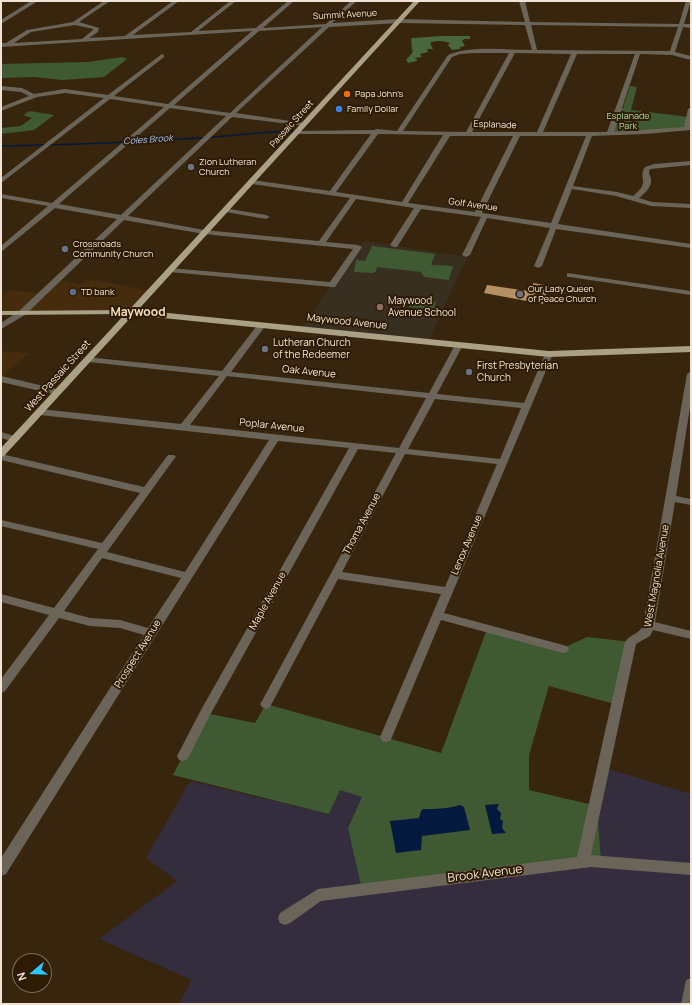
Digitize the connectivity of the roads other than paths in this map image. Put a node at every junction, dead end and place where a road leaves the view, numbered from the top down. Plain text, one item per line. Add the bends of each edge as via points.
1 (35, 1) edge
2 (107, 1) edge
3 (176, 1) edge
4 (233, 1) edge
5 (291, 1) edge
6 (354, 1) edge
7 (417, 1) edge
8 (522, 1) edge
9 (689, 1) edge
10 (2, 20) edge
11 (399, 21) junction
12 (75, 23) junction
13 (528, 23) junction
14 (329, 25) junction
15 (682, 26) junction
16 (691, 26) edge
17 (258, 30) junction
18 (192, 34) junction
19 (126, 38) junction
20 (83, 40) junction
21 (4, 45) edge
22 (513, 51) junction
23 (535, 52) junction
24 (575, 52) junction
25 (638, 53) junction
26 (672, 53) junction
27 (162, 56) dead end
28 (690, 58) edge
29 (1, 88) edge
30 (34, 96) junction
31 (110, 97) junction
32 (169, 105) junction
33 (1, 109) edge
34 (691, 109) edge
35 (232, 114) junction
36 (304, 125) junction
37 (689, 128) edge
38 (377, 131) junction
39 (298, 132) junction
40 (400, 132) junction
41 (448, 133) junction
42 (610, 133) junction
43 (468, 134) junction
44 (590, 134) junction
45 (517, 135) junction
46 (539, 135) junction
47 (691, 163) edge
48 (1, 181) edge
49 (252, 182) junction
50 (569, 187) junction
51 (332, 193) junction
52 (1, 196) edge
53 (354, 196) junction
54 (634, 199) junction
55 (404, 204) junction
56 (52, 205) junction
57 (419, 206) junction
58 (691, 206) edge
59 (226, 210) junction
60 (481, 215) junction
61 (122, 217) junction
62 (266, 217) dead end
63 (554, 226) junction
64 (204, 232) junction
65 (321, 244) junction
66 (394, 245) dead end
67 (691, 246) edge
68 (1, 250) edge
69 (466, 255) dead end
70 (538, 266) dead end
71 (170, 270) junction
72 (570, 275) dead end
73 (691, 293) edge
74 (131, 312) junction
75 (1, 313) edge
76 (22, 313) junction
77 (262, 325) junction
78 (1, 327) edge
79 (1, 335) edge
80 (459, 345) junction
81 (691, 349) edge
82 (549, 354) junction
83 (88, 359) junction
84 (224, 373) junction
85 (691, 374) edge
86 (1, 379) edge
87 (58, 392) junction
88 (432, 396) junction
89 (526, 406) junction
90 (40, 412) junction
91 (183, 428) junction
92 (1, 436) edge
93 (275, 438) junction
94 (15, 439) junction
95 (355, 446) junction
96 (402, 452) junction
97 (1, 456) edge
98 (171, 457) dead end
99 (503, 462) junction
100 (146, 490) junction
101 (671, 498) junction
102 (691, 502) edge
103 (1, 523) edge
104 (102, 551) junction
105 (335, 575) junction
106 (187, 576) junction
107 (448, 591) junction
108 (1, 598) edge
109 (56, 613) junction
110 (438, 616) junction
111 (650, 626) junction
112 (151, 632) junction
113 (691, 635) edge
114 (563, 648) dead end
115 (1, 688) edge
116 (266, 704) dead end
117 (386, 737) dead end
118 (183, 756) dead end
119 (583, 862) junction
120 (691, 869) edge
121 (1, 870) edge
122 (285, 918) dead end
123 (691, 984) edge
124 (688, 1004) edge

1 - 10 street
2 - 12 street
3 - 19 street
4 - 18 street
5 - 17 street
6 - 14 street
7 - 11 main road, Passaic Street
8 - 13 street
9 - 15 street
11 - 13 street, Summit Avenue
11 - 14 street, Summit Avenue
11 - 36 main road, Passaic Street
12 - 20 street via 96,28 96,31
12 - 21 street via 29,31
13 - 15 street, Summit Avenue
13 - 23 street
14 - 17 street, Summit Avenue
14 - 35 street
15 - 16 street, Summit Avenue
15 - 26 street
17 - 18 street, Summit Avenue
17 - 32 street
18 - 19 street, Summit Avenue
19 - 20 street, Summit Avenue
20 - 21 street, Summit Avenue
22 - 23 street
22 - 40 street via 469,51 452,55
22 - 43 street
23 - 24 street
24 - 25 street
24 - 46 street
25 - 26 street
25 - 42 street
26 - 28 street
27 - 31 street
29 - 30 street via 22,90
30 - 31 street via 46,92 65,91
30 - 33 street
31 - 32 street
31 - 48 street
32 - 35 street
32 - 56 street
34 - 37 street
35 - 36 street
35 - 61 street
36 - 39 main road, Passaic Street
37 - 42 street, Esplanade via 659,132
38 - 39 street, Esplanade
38 - 40 street, Esplanade
38 - 51 street
39 - 49 main road, Passaic Street
40 - 41 street, Esplanade
41 - 43 street, Esplanade
41 - 55 street
42 - 44 street, Esplanade
43 - 45 street, Esplanade
44 - 46 street, Esplanade
44 - 50 street
45 - 46 street, Esplanade
45 - 60 street
47 - 54 street via 647,168 645,172 648,184
49 - 51 street, Golf Avenue
49 - 59 main road, Passaic Street
50 - 54 street
50 - 63 street
51 - 53 street, Golf Avenue
52 - 56 street
53 - 55 street, Golf Avenue
53 - 65 street
54 - 58 street via 660,205
55 - 57 street, Golf Avenue
56 - 61 street
56 - 68 street
57 - 60 street, Golf Avenue
57 - 66 street
59 - 62 street
59 - 64 main road, Passaic Street
60 - 63 street, Golf Avenue
60 - 69 street
61 - 64 street
61 - 76 street
63 - 67 street, Golf Avenue
63 - 70 street
64 - 65 street
64 - 71 main road, Passaic Street
65 - 71 street via 358,247 332,285
71 - 74 main road, Passaic Street
72 - 73 street
74 - 76 main road, Maywood Avenue
74 - 77 main road, Maywood Avenue
74 - 83 main road, West Passaic Street
75 - 76 main road, Maywood Avenue
76 - 78 street
76 - 79 street via 16,323
77 - 80 main road, Maywood Avenue
77 - 84 street
80 - 82 main road, Maywood Avenue
80 - 88 street, Thoma Avenue
81 - 82 main road, Maywood Avenue
82 - 89 street, Lenox Avenue
83 - 84 street, Oak Avenue
83 - 87 main road, West Passaic Street
84 - 88 street, Oak Avenue
84 - 91 street
85 - 101 street, West Magnolia Avenue
86 - 87 street
87 - 90 main road, West Passaic Street
88 - 89 street, Oak Avenue
88 - 96 street, Thoma Avenue
89 - 99 street, Lenox Avenue
90 - 91 street, Poplar Avenue
90 - 94 main road, West Passaic Street
91 - 93 street, Poplar Avenue
92 - 94 street
93 - 95 street, Poplar Avenue
93 - 106 street, Prospect Avenue
94 - 97 main road, West Passaic Street
95 - 96 street, Poplar Avenue
95 - 118 street, Maple Avenue
96 - 99 street, Poplar Avenue
96 - 105 street, Thoma Avenue
97 - 100 street
98 - 100 street
99 - 107 street, Lenox Avenue
100 - 104 street
101 - 102 street
101 - 111 street, West Magnolia Avenue
103 - 104 street
104 - 106 street
104 - 109 street
105 - 107 street
105 - 116 street, Thoma Avenue
106 - 112 street, Prospect Avenue
107 - 110 street, Lenox Avenue
108 - 109 street
109 - 112 street via 90,622 120,624
109 - 115 street
110 - 114 street
110 - 117 street, Lenox Avenue
111 - 113 street
111 - 119 street, West Magnolia Avenue via 646,633 632,642
112 - 121 street, Prospect Avenue
119 - 120 street, Brook Avenue
119 - 122 street, Brook Avenue via 318,895
123 - 124 street

